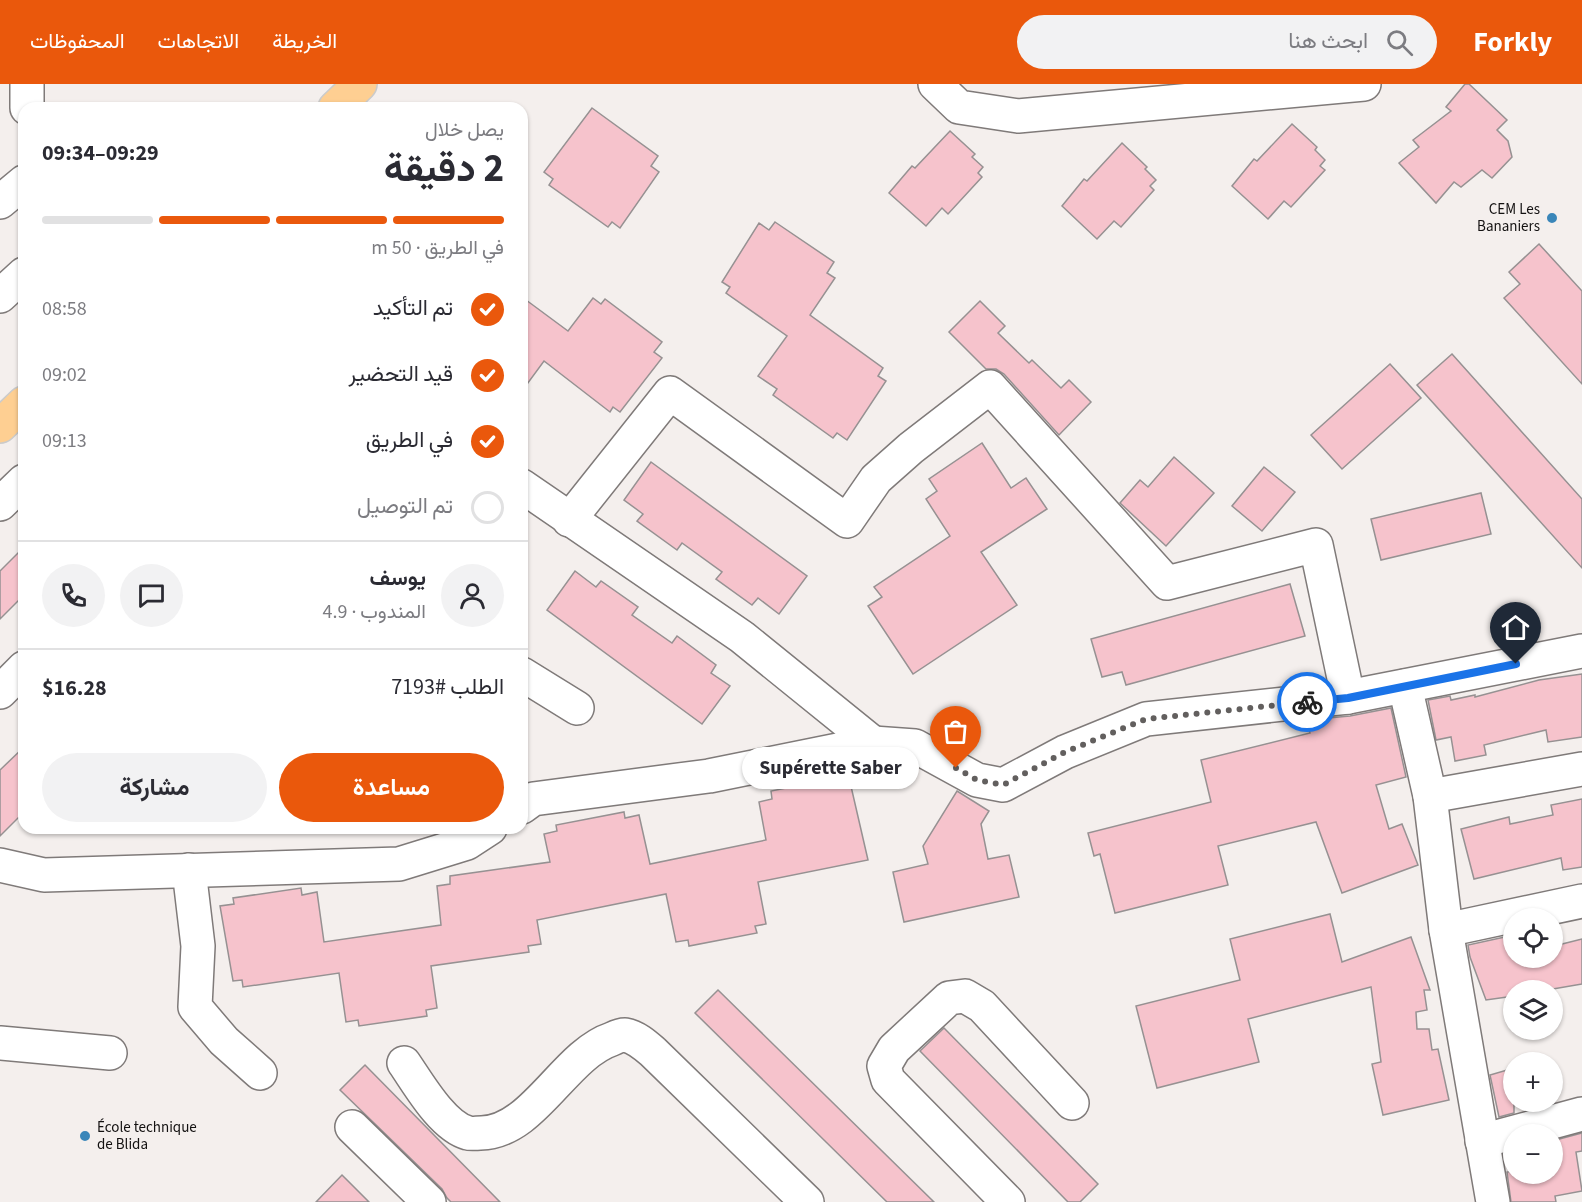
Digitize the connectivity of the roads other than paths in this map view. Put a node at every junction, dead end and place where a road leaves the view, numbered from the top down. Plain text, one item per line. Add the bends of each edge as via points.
1 (27, 84) edge
2 (360, 84) edge
3 (935, 84) edge
4 (1364, 84) edge
5 (27, 102) edge
6 (341, 102) edge
7 (18, 187) edge
8 (0, 202) edge
9 (18, 280) edge
10 (0, 296) edge
11 (18, 409) edge
12 (0, 426) edge
13 (18, 487) edge
14 (528, 490) edge
15 (0, 504) edge
16 (569, 520) junction
17 (1582, 651) edge
18 (18, 674) edge
19 (528, 678) edge
20 (1405, 686) junction
21 (0, 692) edge
22 (1348, 698) junction
23 (577, 708) dead end
24 (873, 743) junction
25 (1582, 769) edge
26 (1430, 796) junction
27 (528, 803) edge
28 (481, 834) edge
29 (0, 866) edge
30 (189, 870) junction
31 (1582, 901) edge
32 (1446, 930) junction
33 (0, 1043) edge
34 (110, 1053) dead end
35 (404, 1062) dead end
36 (260, 1073) dead end
37 (1072, 1103) dead end
38 (1582, 1114) edge
39 (352, 1127) dead end
40 (1482, 1141) junction
41 (429, 1202) edge
42 (807, 1202) edge
43 (1008, 1202) edge
44 (1493, 1202) edge

1 - 5 street
2 - 6 main road
3 - 4 street via 959,107 1018,116
7 - 8 street
9 - 10 street
11 - 12 main road
13 - 15 street
14 - 16 street
16 - 22 street via 670,393 847,521 876,479 990,387 1167,584 1316,545
16 - 24 street via 742,637
17 - 20 street
18 - 21 street
19 - 23 street
20 - 22 street
20 - 26 street
22 - 24 street via 1146,719 1065,752 1003,785 977,780 915,746
24 - 27 street via 709,776
25 - 26 street
26 - 32 street
28 - 30 street via 467,843 399,864
29 - 30 street via 44,875
30 - 36 street via 198,946 195,1008
31 - 32 street
32 - 40 street
33 - 34 street
35 - 42 street via 432,1105 450,1123 468,1133 492,1133 516,1123 603,1042 624,1035 653,1052
37 - 43 street via 982,1006 965,996 949,998 894,1049 884,1066 888,1080
38 - 40 street
39 - 41 street
40 - 44 street

